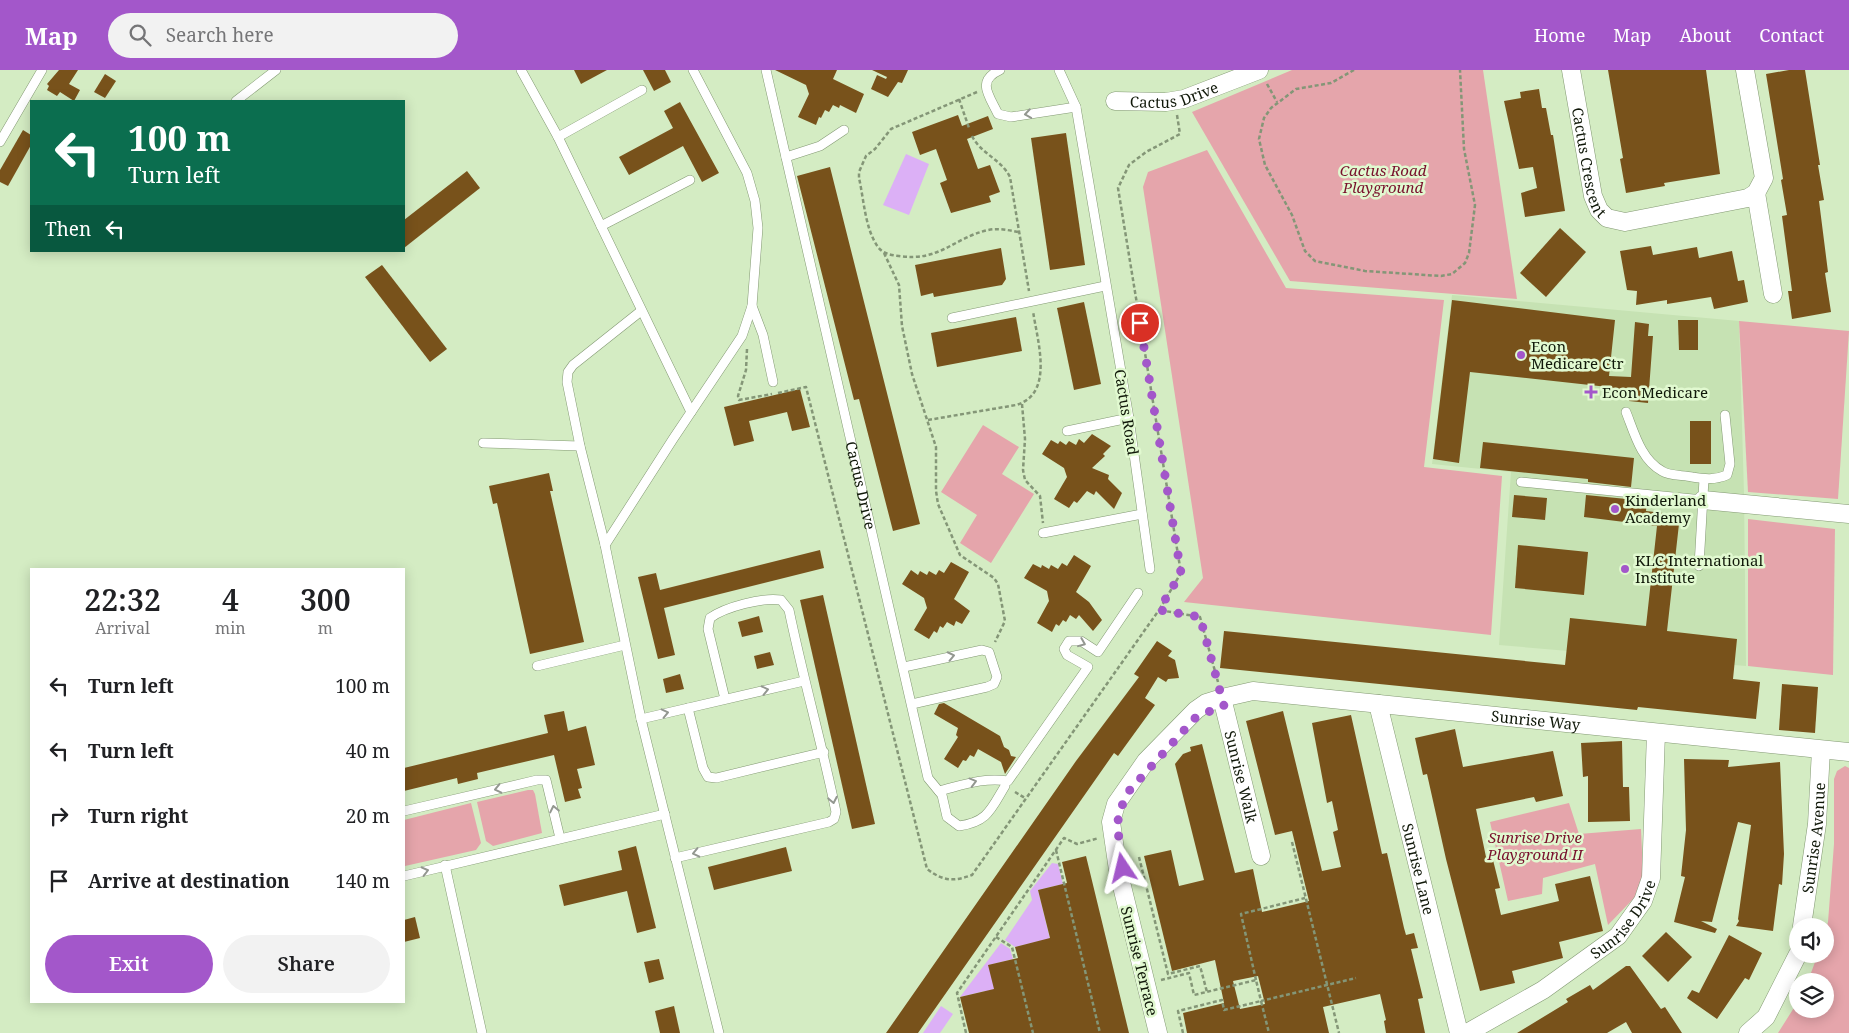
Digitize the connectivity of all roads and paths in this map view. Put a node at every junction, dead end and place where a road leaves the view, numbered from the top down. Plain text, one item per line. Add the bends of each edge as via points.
1 (42, 70) edge
2 (276, 70) edge
3 (521, 70) edge
4 (694, 70) edge
5 (766, 70) edge
6 (1000, 70) edge
7 (1060, 70) edge
8 (1354, 70) edge
9 (1460, 70) edge
10 (1571, 70) edge
11 (1745, 70) edge
12 (1261, 74) edge
13 (986, 88) junction
14 (642, 90) dead end
15 (237, 100) edge
16 (959, 100) junction
17 (1115, 101) dead end
18 (1175, 101) junction
19 (1277, 102) junction
20 (1076, 107) junction
21 (969, 128) dead end
22 (844, 130) dead end
23 (558, 136) junction
24 (0, 142) edge
25 (786, 157) junction
26 (690, 180) dead end
27 (1756, 193) junction
28 (601, 226) junction
29 (1018, 232) dead end
30 (884, 253) junction
31 (1105, 286) junction
32 (1773, 294) dead end
33 (752, 306) junction
34 (641, 311) junction
35 (952, 318) dead end
36 (742, 336) junction
37 (773, 382) dead end
38 (1022, 404) dead end
39 (691, 412) junction
40 (1626, 412) dead end
41 (1725, 415) dead end
42 (1128, 418) junction
43 (1067, 431) dead end
44 (483, 443) dead end
45 (580, 446) junction
46 (1704, 478) junction
47 (1521, 482) dead end
48 (1703, 500) junction
49 (1142, 514) junction
50 (1849, 514) edge
51 (1043, 534) joint
52 (605, 546) junction
53 (1699, 566) dead end
54 (1150, 569) dead end
55 (1138, 594) dead end
56 (1159, 610) junction
57 (625, 645) junction
58 (989, 652) junction
59 (537, 666) dead end
60 (904, 667) junction
61 (804, 681) junction
62 (1222, 698) junction
63 (725, 699) junction
64 (912, 704) junction
65 (1378, 704) junction
66 (688, 708) junction
67 (641, 719) junction
68 (1656, 733) junction
69 (1821, 750) junction
70 (824, 752) junction
71 (1849, 752) edge
72 (1007, 783) junction
73 (939, 791) junction
74 (405, 811) edge
75 (665, 814) junction
76 (1104, 836) dead end
77 (560, 838) junction
78 (1292, 842) dead end
79 (1056, 850) junction
80 (1261, 856) dead end
81 (1139, 857) dead end
82 (675, 858) junction
83 (446, 865) junction
84 (405, 876) edge
85 (1306, 898) junction
86 (1803, 918) edge
87 (996, 937) junction
88 (1793, 963) edge
89 (1356, 978) dead end
90 (1161, 980) dead end
91 (1256, 980) junction
92 (1327, 985) junction
93 (1207, 992) junction
94 (1261, 1001) junction
95 (482, 1033) edge
96 (719, 1033) edge
97 (966, 1033) edge
98 (1033, 1033) edge
99 (1100, 1033) edge
100 (1158, 1033) edge
101 (1183, 1033) edge
102 (1269, 1033) edge
103 (1339, 1033) edge
104 (1459, 1033) edge
105 (1467, 1033) edge
106 (1748, 1033) edge

1 - 24 lane
2 - 15 lane
3 - 23 lane
4 - 33 lane via 747,173 755,201 758,228
5 - 25 lane, Cactus Drive
6 - 13 lane via 991,74
7 - 20 lane
8 - 19 path via 1331,83 1296,89
9 - 19 path via 1464,150 1475,205 1466,263 1452,274 1441,276 1365,271 1320,263 1308,255 1260,151 1262,125
10 - 27 street, Cactus Crescent via 1593,196 1607,218 1625,222 1748,198
11 - 27 street via 1764,178
12 - 18 street, Cactus Drive
12 - 19 path
13 - 16 path
20 -> 13 lane via 1004,117 998,114
14 - 23 lane
16 - 21 path
16 - 30 path via 891,129 863,161 859,178 870,232
17 - 18 street, Cactus Drive
18 - 56 path via 1180,134 1129,165 1118,188 1181,573
20 - 31 lane, Cactus Road
22 - 25 lane via 820,146
23 - 28 lane
25 - 60 lane, Cactus Drive
26 - 28 lane
27 - 32 street
28 - 34 lane
29 - 30 path via 986,230 930,255 907,258
30 - 58 path via 899,284 902,326 912,374 936,447 938,504 960,555 998,584 1005,621
31 - 35 lane
31 - 42 lane, Cactus Road
33 - 36 lane
33 - 37 lane via 763,335
34 - 39 lane
34 - 45 lane via 568,372 567,382
36 - 39 lane
36 - 56 path via 748,351 739,400 806,387 927,869 938,878 954,881 972,875
38 - 51 path via 1023,470 1025,480 1040,496
39 - 52 lane
40 - 46 lane via 1650,462 1663,472
41 - 46 lane via 1730,464 1727,475 1718,479
42 - 43 lane
42 - 49 lane, Cactus Road
44 - 45 lane
45 - 52 lane
46 - 48 lane
47 - 48 lane
48 - 50 street
48 - 53 lane
49 - 51 lane
49 - 54 lane, Cactus Road
52 - 57 lane
72 -> 55 lane via 1088,667 1067,655 1066,645 1069,641 1081,641 1098,652
56 - 62 path via 1200,617
57 - 59 lane
57 - 67 lane
60 -> 58 lane via 982,650
58 - 64 lane via 997,677 994,684
60 - 64 lane, Cactus Drive
63 -> 61 lane
61 - 63 lane via 788,610 781,600 771,599 719,612 710,618 708,629
61 - 70 lane
62 - 65 street, Sunrise Way via 1254,691
62 - 80 street, Sunrise Walk
62 - 100 street, Sunrise Terrace via 1196,710 1146,761 1116,804 1111,822 1118,870
63 - 66 lane
64 - 73 lane, Cactus Drive via 928,778
65 - 68 street, Sunrise Way
65 - 104 street, Sunrise Lane
67 -> 66 lane
66 - 70 lane via 708,777 716,778
67 - 75 lane
68 - 69 street, Sunrise Way
68 - 105 street, Sunrise Drive via 1651,878 1643,901 1618,936 1542,990
69 - 71 street, Sunrise Way
69 - 86 street, Sunrise Avenue via 1817,824
70 -> 82 lane via 836,812 834,819
73 -> 72 lane via 994,778
72 - 73 lane, Cactus Drive via 988,814 980,821 959,826 947,817
77 -> 74 lane via 546,780
75 - 77 lane
75 - 82 lane
76 - 79 path via 1077,844 1064,838
77 - 83 lane
78 - 85 path
79 - 87 path
79 - 99 path
81 - 93 path via 1168,974 1200,966
82 - 96 lane
84 -> 83 lane
83 - 95 lane
85 - 91 path via 1241,914
85 - 92 path
87 - 97 path via 957,993
87 - 98 path via 1012,947
88 - 106 street via 1766,1017
89 - 92 path
90 - 93 path via 1189,974 1194,995
91 - 93 path
91 - 94 path
92 - 94 path
92 - 103 path
94 - 101 path via 1224,1010 1222,1000 1178,1011
94 - 102 path

